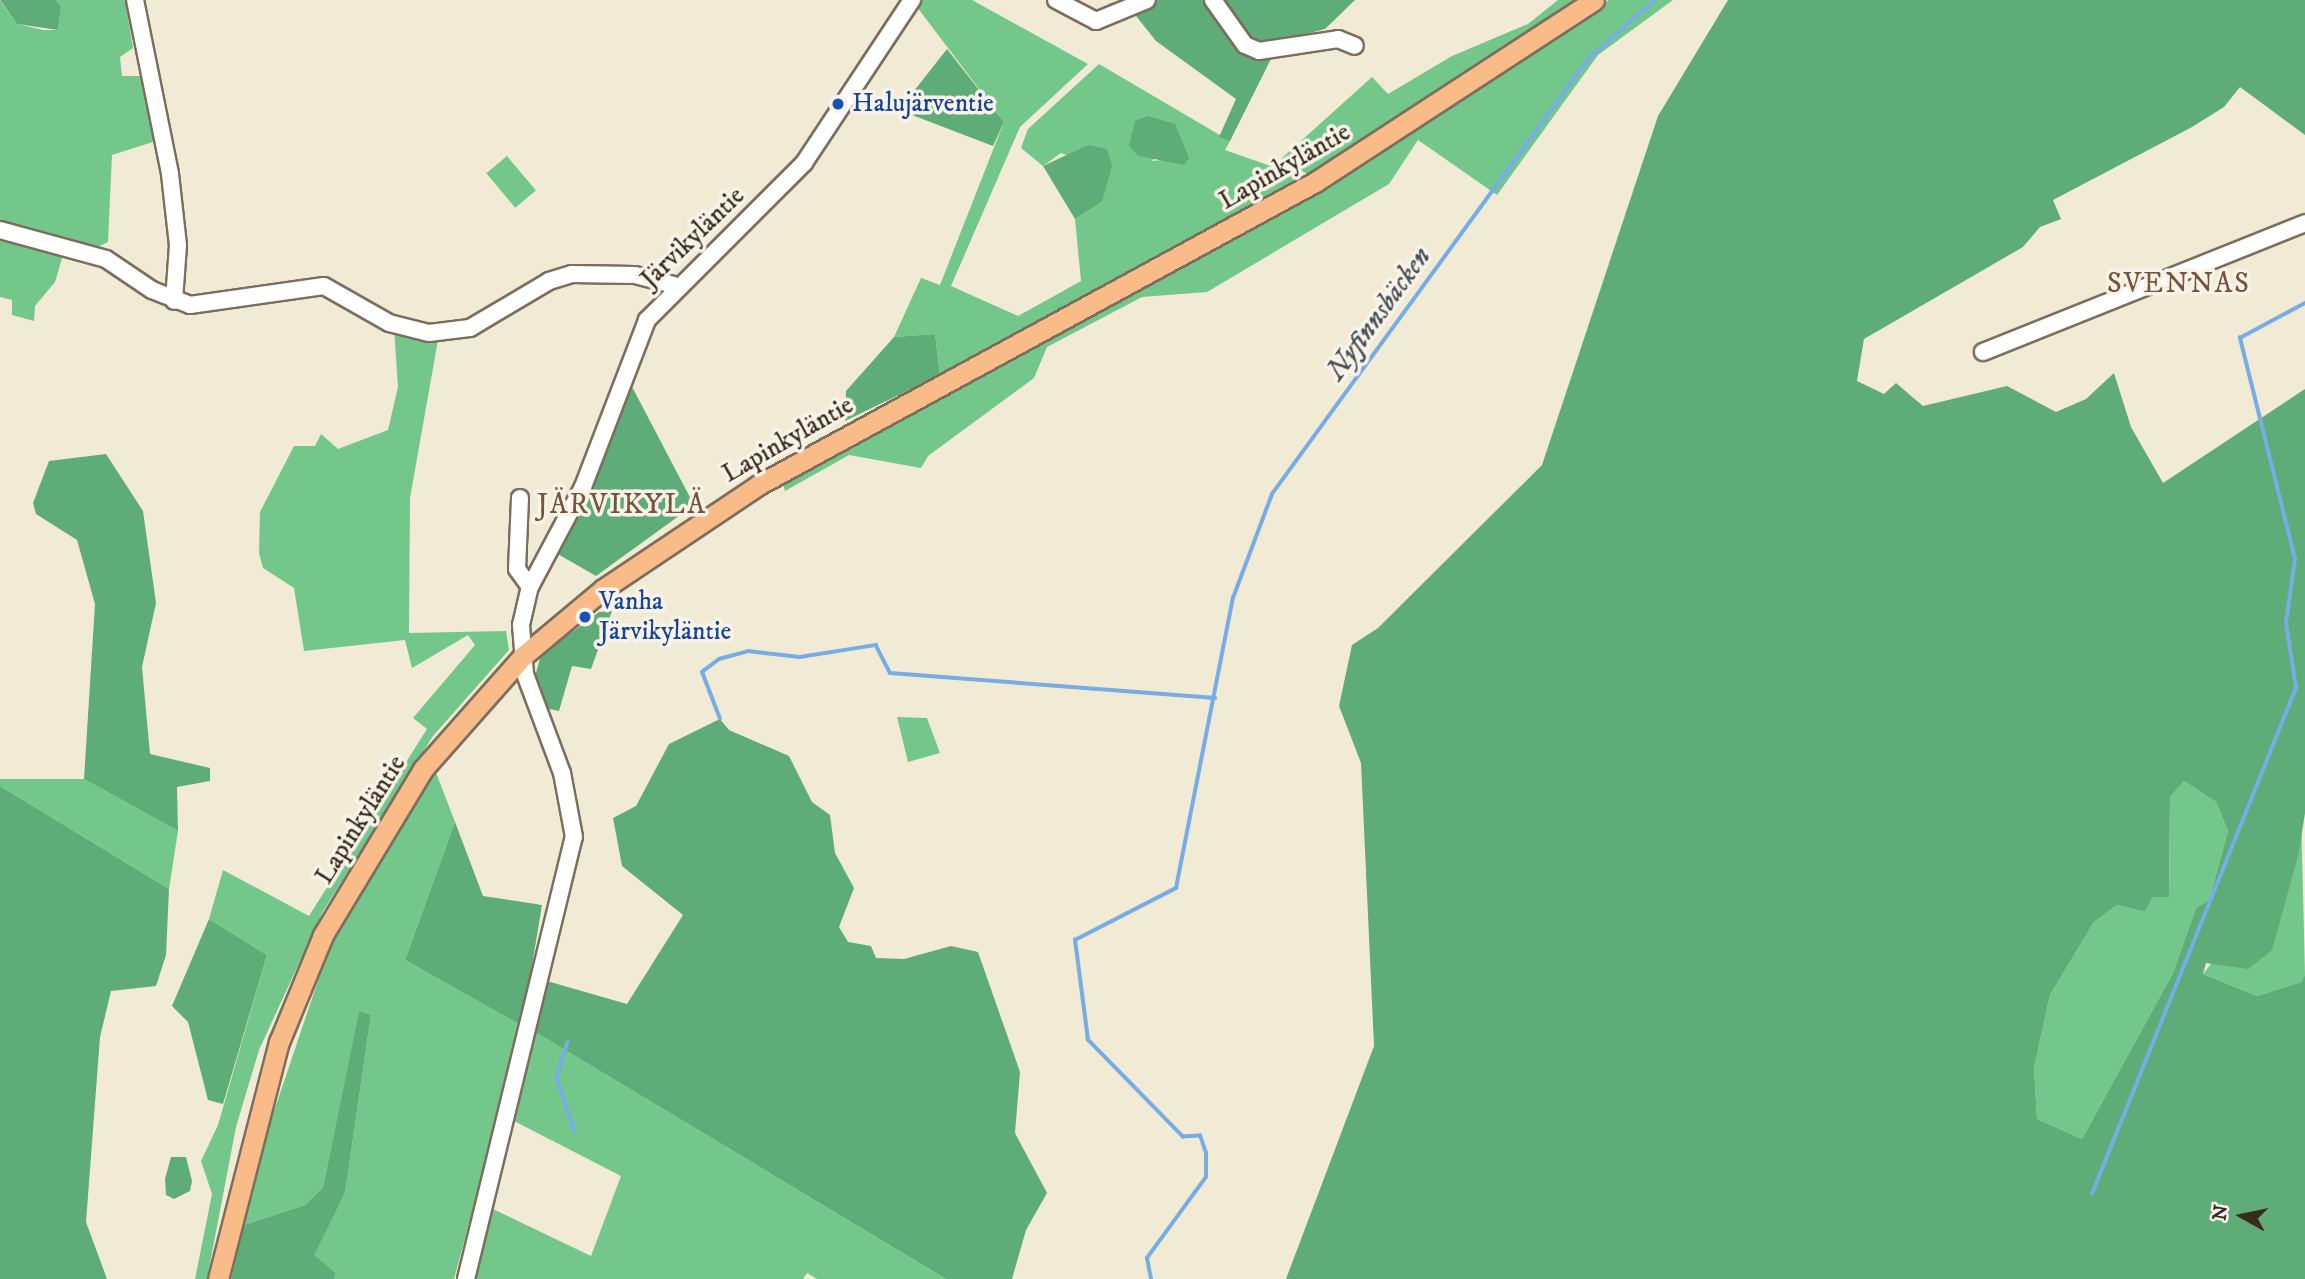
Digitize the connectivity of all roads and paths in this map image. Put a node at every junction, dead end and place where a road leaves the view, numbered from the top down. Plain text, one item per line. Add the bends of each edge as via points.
1 (135, 0) edge
2 (912, 0) edge
3 (1056, 0) edge
4 (1147, 0) edge
5 (1213, 0) edge
6 (1594, 0) edge
7 (1355, 46) dead end
8 (2305, 223) edge
9 (0, 230) edge
10 (674, 285) junction
11 (174, 301) junction
12 (1983, 352) dead end
13 (520, 498) dead end
14 (530, 587) junction
15 (523, 656) junction
16 (218, 1279) edge
17 (466, 1279) edge

1 - 11 street via 170,174
2 - 10 street, Järvikyläntie via 804,163
3 - 4 street via 1097,21
5 - 7 street via 1245,45 1259,51 1338,39
6 - 15 main road, Lapinkyläntie via 1315,182 760,484 603,589
8 - 12 street
9 - 11 street via 106,259
10 - 11 street via 635,275 572,274 549,281 470,328 442,333 389,323 324,286 206,304
10 - 14 street, Järvikyläntie via 631,347 583,487
13 - 14 street via 517,569
14 - 15 street, Järvikyläntie
15 - 16 main road, Lapinkyläntie via 423,769 323,935 275,1054
15 - 17 street via 534,704 562,773 574,837

